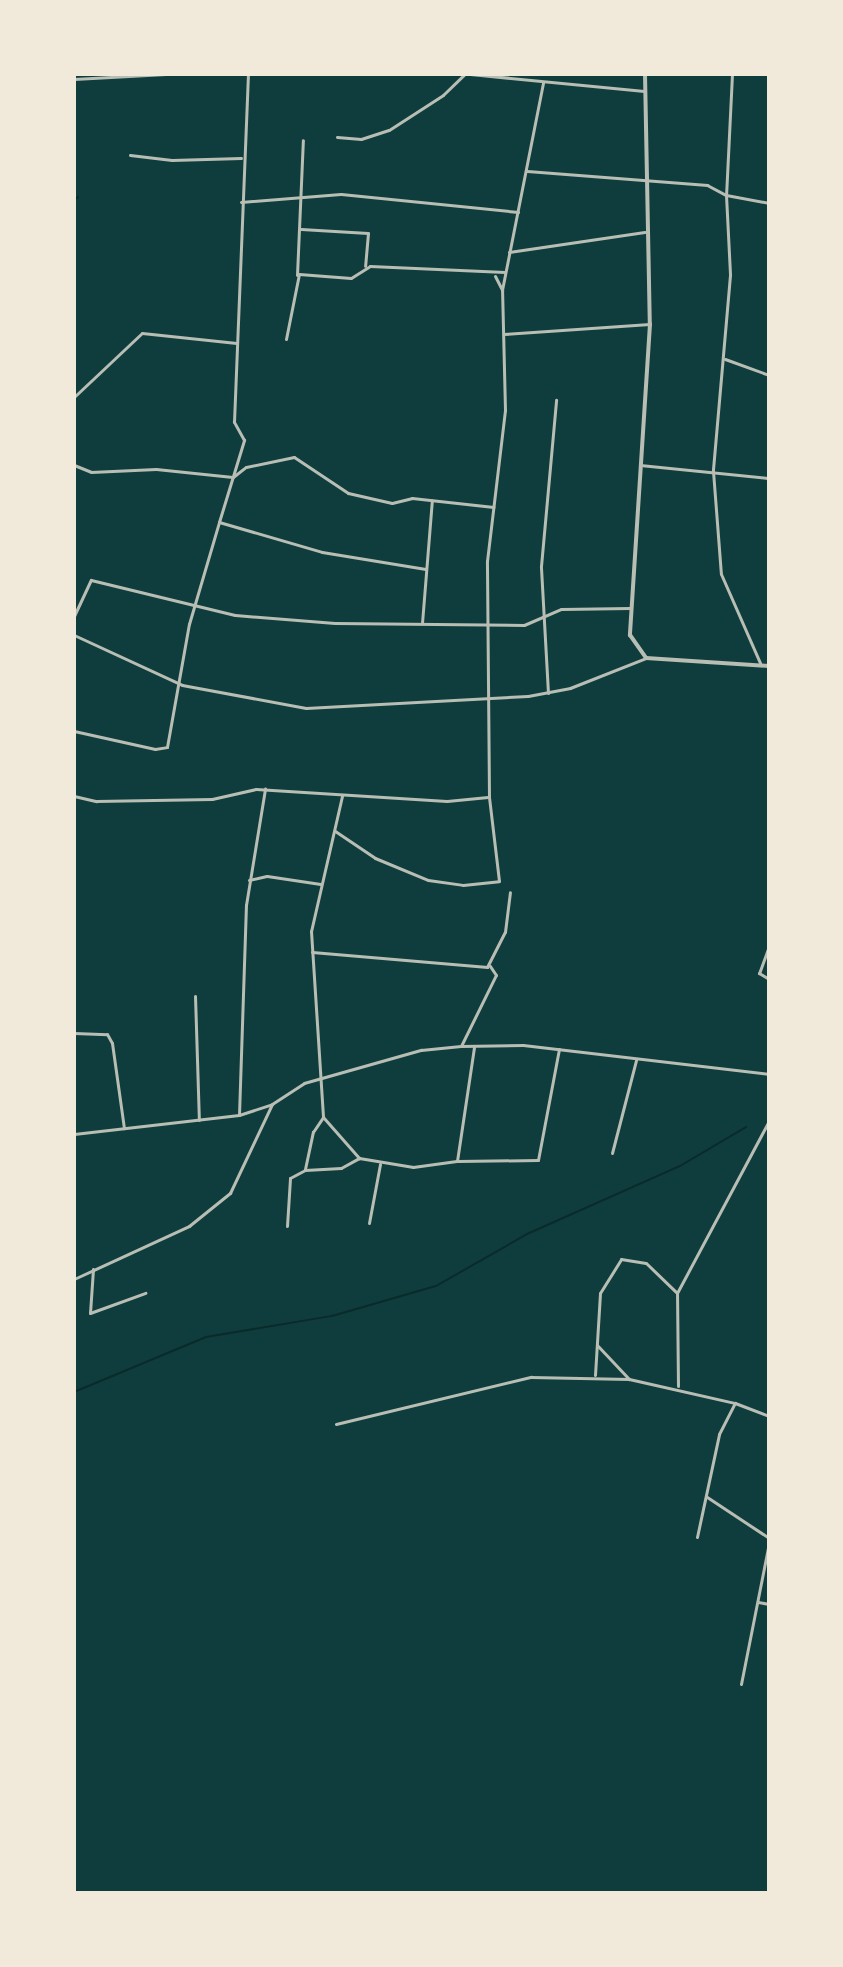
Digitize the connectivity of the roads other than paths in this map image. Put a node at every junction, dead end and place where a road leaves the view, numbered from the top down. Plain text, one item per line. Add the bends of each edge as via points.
1 (166, 74) edge
2 (248, 74) edge
3 (465, 74) edge
4 (470, 74) edge
5 (645, 74) edge
6 (732, 74) edge
7 (74, 79) edge
8 (543, 82) junction
9 (644, 91) junction
10 (337, 137) dead end
11 (303, 140) dead end
12 (130, 155) dead end
13 (242, 158) junction
14 (527, 171) junction
15 (645, 177) junction
16 (726, 195) junction
17 (301, 198) junction
18 (241, 202) junction
19 (769, 203) edge
20 (518, 212) junction
21 (301, 229) junction
22 (645, 232) junction
23 (509, 252) junction
24 (365, 268) junction
25 (505, 272) junction
26 (495, 276) junction
27 (296, 279) junction
28 (502, 290) junction
29 (650, 324) junction
30 (504, 334) junction
31 (286, 339) dead end
32 (237, 343) junction
33 (725, 359) junction
34 (769, 375) edge
35 (74, 397) edge
36 (556, 400) dead end
37 (74, 465) edge
38 (640, 465) junction
39 (713, 471) junction
40 (233, 477) junction
41 (769, 478) edge
42 (432, 500) junction
43 (494, 507) junction
44 (219, 522) junction
45 (426, 569) junction
46 (193, 605) junction
47 (630, 608) junction
48 (74, 616) edge
49 (542, 618) junction
50 (422, 623) junction
51 (486, 624) junction
52 (74, 635) edge
53 (646, 658) junction
54 (761, 665) junction
55 (769, 666) edge
56 (182, 685) junction
57 (548, 693) junction
58 (488, 699) junction
59 (74, 731) edge
60 (265, 789) junction
61 (74, 796) edge
62 (342, 796) junction
63 (489, 797) junction
64 (335, 831) junction
65 (249, 880) junction
66 (321, 885) junction
67 (510, 892) dead end
68 (769, 946) edge
69 (311, 951) junction
70 (489, 966) junction
71 (769, 979) edge
72 (195, 996) dead end
73 (74, 1033) edge
74 (461, 1046) junction
75 (474, 1046) junction
76 (559, 1049) junction
77 (636, 1060) junction
78 (769, 1074) edge
79 (320, 1079) junction
80 (272, 1104) junction
81 (239, 1115) junction
82 (323, 1117) junction
83 (199, 1120) junction
84 (769, 1121) edge
85 (124, 1128) junction
86 (74, 1134) edge
87 (612, 1153) dead end
88 (359, 1158) junction
89 (457, 1161) junction
90 (380, 1164) junction
91 (305, 1170) junction
92 (369, 1223) dead end
93 (287, 1226) dead end
94 (93, 1269) junction
95 (74, 1279) edge
96 (145, 1293) dead end
97 (677, 1293) junction
98 (597, 1345) junction
99 (595, 1376) junction
100 (629, 1379) junction
101 (678, 1387) junction
102 (735, 1403) junction
103 (769, 1416) edge
104 (336, 1424) dead end
105 (707, 1497) junction
106 (697, 1537) dead end
107 (769, 1540) edge
108 (758, 1602) junction
109 (769, 1604) edge
110 (741, 1684) dead end

1 - 7 street
2 - 13 street
3 - 10 street via 389,130 361,139
4 - 8 street
5 - 9 street
6 - 16 street
8 - 9 street
8 - 14 street
9 - 15 street
11 - 17 street
12 - 13 street
13 - 18 street
14 - 15 street
14 - 20 street
15 - 16 street via 707,185
15 - 22 street
16 - 19 street
16 - 33 street via 730,275
17 - 18 street
17 - 20 street via 380,196
17 - 21 street
18 - 32 street
20 - 23 street
21 - 24 street via 368,233
21 - 27 street
22 - 23 street
22 - 29 street
23 - 25 street
24 - 26 street
24 - 27 street via 351,278 299,274
25 - 26 street
25 - 28 street
26 - 28 street
27 - 31 street
28 - 30 street
29 - 30 street
29 - 38 street
30 - 43 street via 505,410
32 - 35 street via 142,333
32 - 40 street via 234,422 244,440
33 - 34 street
33 - 39 street
36 - 49 street via 541,566
37 - 40 street via 91,472 156,469
38 - 39 street
38 - 47 street
39 - 41 street
39 - 54 street via 721,574
40 - 42 street via 246,467 294,457 348,493 392,503
40 - 44 street
42 - 43 street
42 - 45 street
43 - 51 street
44 - 45 street via 322,552
44 - 46 street
45 - 50 street
46 - 48 street via 91,580
46 - 50 street via 255,618
46 - 56 street
47 - 49 street via 561,609
47 - 53 street via 630,635
49 - 51 street via 524,625
49 - 57 street
50 - 51 street
51 - 58 street
52 - 56 street
53 - 54 street
53 - 57 street
54 - 55 street
56 - 58 street via 306,708
56 - 59 street via 163,750
57 - 58 street
58 - 63 street
60 - 61 street via 212,799 96,801
60 - 62 street
60 - 65 street
62 - 63 street via 447,801
62 - 64 street
63 - 64 street via 497,884 428,880 375,858
64 - 66 street
65 - 66 street via 267,876
65 - 81 street
66 - 69 street
67 - 70 street via 505,932
68 - 71 street via 759,973
69 - 70 street
69 - 79 street
70 - 74 street via 496,975
72 - 83 street
73 - 85 street via 107,1034 112,1043
74 - 75 street
74 - 79 street via 421,1050
75 - 76 street
75 - 89 street
76 - 77 street
76 - 89 street via 538,1160
77 - 78 street
77 - 87 street
79 - 80 street via 290,1090
79 - 82 street
80 - 81 street
80 - 94 street via 230,1193 189,1226
81 - 83 street
82 - 88 street
82 - 91 street via 313,1132
83 - 85 street
84 - 97 street
85 - 86 street
88 - 90 street
88 - 91 street via 341,1168
89 - 90 street via 413,1167
90 - 92 street
91 - 93 street via 287,1187
94 - 95 street
94 - 96 street via 90,1313
97 - 98 street via 646,1263 621,1259 600,1293
97 - 101 street
98 - 99 street
98 - 100 street
99 - 100 street
99 - 104 street via 531,1377
100 - 101 street
101 - 102 street
102 - 103 street
102 - 105 street via 719,1434
105 - 106 street
105 - 107 street
107 - 108 street
108 - 109 street
108 - 110 street

